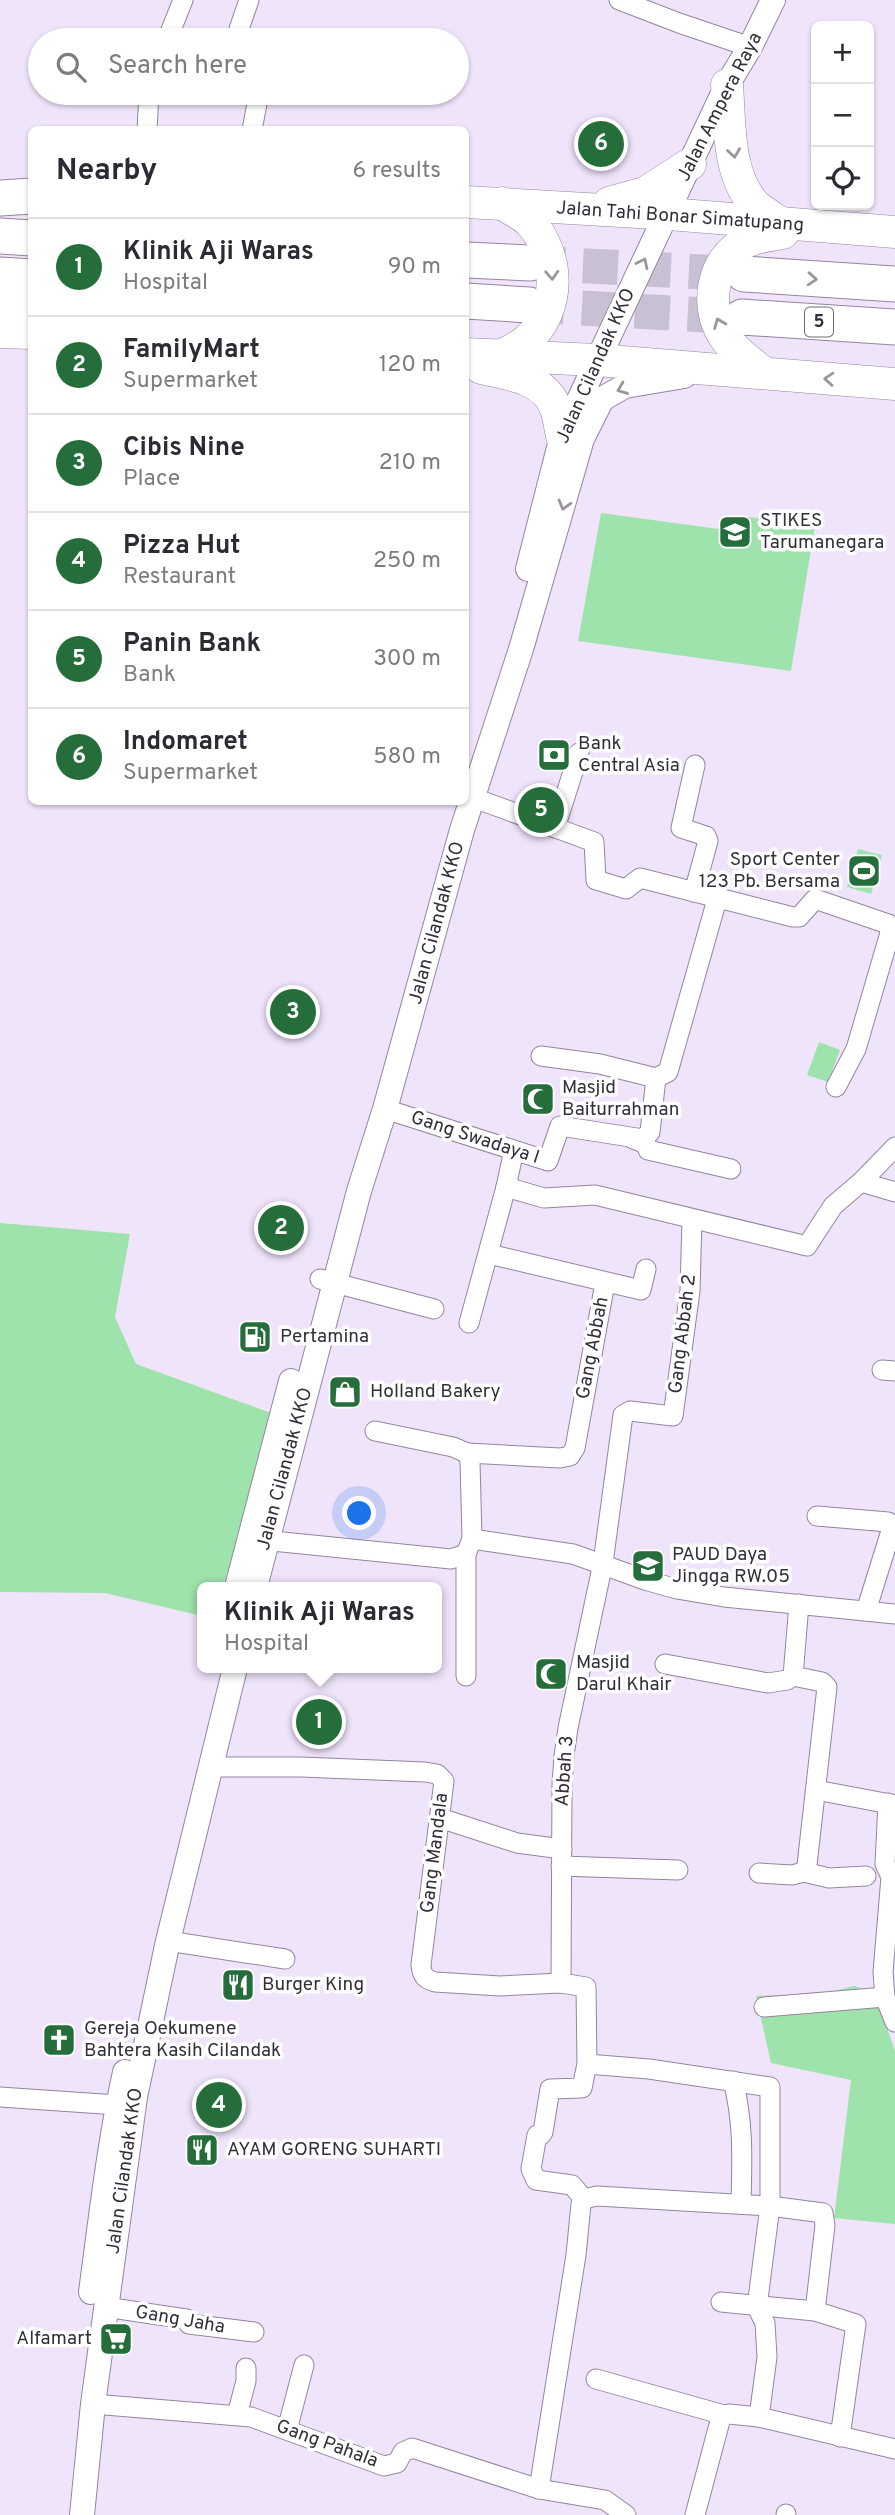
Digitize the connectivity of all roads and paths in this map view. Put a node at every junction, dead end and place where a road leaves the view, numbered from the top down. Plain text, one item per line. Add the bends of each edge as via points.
1 (183, 0) edge
2 (249, 0) edge
3 (619, 0) edge
4 (773, 0) edge
5 (172, 28) edge
6 (239, 28) edge
7 (750, 47) junction
8 (727, 85) junction
9 (148, 105) edge
10 (257, 105) edge
11 (147, 126) edge
12 (253, 126) edge
13 (690, 164) junction
14 (0, 189) edge
15 (28, 193) edge
16 (28, 194) edge
17 (0, 198) edge
18 (469, 202) edge
19 (502, 203) junction
20 (584, 209) junction
21 (667, 214) junction
22 (782, 224) junction
23 (823, 228) junction
24 (895, 232) edge
25 (0, 236) edge
26 (28, 237) edge
27 (469, 260) edge
28 (530, 263) tunnel mouth
29 (744, 274) tunnel mouth
30 (0, 275) edge
31 (28, 277) edge
32 (895, 284) edge
33 (469, 301) edge
34 (529, 305) tunnel mouth
35 (0, 307) edge
36 (28, 309) edge
37 (742, 317) tunnel mouth
38 (895, 327) edge
39 (0, 332) edge
40 (28, 333) edge
41 (469, 354) edge
42 (503, 355) junction
43 (597, 360) junction
44 (469, 365) edge
45 (750, 372) junction
46 (895, 384) edge
47 (562, 436) junction
48 (480, 745) junction
49 (579, 753) dead end
50 (469, 761) edge
51 (695, 765) dead end
52 (469, 781) edge
53 (460, 811) edge
54 (555, 828) junction
55 (694, 892) junction
56 (718, 896) junction
57 (888, 972) edge
58 (541, 1056) dead end
59 (656, 1078) junction
60 (835, 1087) dead end
61 (386, 1109) junction
62 (633, 1139) junction
63 (895, 1147) edge
64 (514, 1150) junction
65 (731, 1169) dead end
66 (861, 1182) junction
67 (506, 1187) junction
68 (895, 1192) edge
69 (692, 1220) junction
70 (489, 1254) junction
71 (646, 1269) dead end
72 (327, 1281) junction
73 (605, 1283) junction
74 (434, 1309) dead end
75 (469, 1324) dead end
76 (375, 1431) dead end
77 (467, 1453) junction
78 (817, 1516) dead end
79 (257, 1540) junction
80 (469, 1547) junction
81 (603, 1563) junction
82 (239, 1582) edge
83 (255, 1582) edge
84 (799, 1604) junction
85 (866, 1611) junction
86 (895, 1614) edge
87 (665, 1664) dead end
88 (219, 1673) edge
89 (232, 1673) edge
90 (466, 1676) dead end
91 (793, 1676) junction
92 (221, 1696) junction
93 (212, 1767) junction
94 (816, 1790) junction
95 (891, 1804) edge
96 (440, 1818) junction
97 (561, 1858) junction
98 (678, 1870) dead end
99 (804, 1872) junction
100 (759, 1873) dead end
101 (866, 1876) dead end
102 (168, 1941) junction
103 (285, 1959) dead end
104 (561, 1983) junction
105 (885, 1997) junction
106 (764, 2007) dead end
107 (895, 2022) edge
108 (587, 2064) junction
109 (733, 2081) junction
110 (0, 2097) edge
111 (126, 2106) junction
112 (584, 2199) junction
113 (741, 2204) junction
114 (770, 2206) junction
115 (721, 2302) dead end
116 (105, 2307) junction
117 (757, 2307) junction
118 (816, 2311) junction
119 (254, 2332) dead end
120 (304, 2365) dead end
121 (246, 2368) dead end
122 (596, 2379) dead end
123 (93, 2404) junction
124 (724, 2415) junction
125 (237, 2416) junction
126 (759, 2417) junction
127 (287, 2430) junction
128 (840, 2437) junction
129 (895, 2449) edge
130 (539, 2489) junction
131 (65, 2515) edge
132 (82, 2515) edge
133 (626, 2515) edge
134 (695, 2515) edge

1 - 5 street
2 - 6 street
3 - 7 street
4 - 7 street, Jalan Ampera Raya
7 - 8 street, Jalan Ampera Raya
8 - 13 street, Jalan Ampera Raya
8 -> 22 highway via 733,149 743,189 756,206
9 - 11 street
10 - 12 street
13 - 20 highway via 645,193
13 - 21 street, Jalan Ampera Raya
14 - 15 highway
16 - 17 highway
18 - 19 highway, Jalan Tahi Bonar Simatupang
19 - 20 highway, Jalan Tahi Bonar Simatupang
19 -> 42 highway via 527,219 544,241 553,267 553,294 544,320 526,341
20 - 21 highway, Jalan Tahi Bonar Simatupang
21 - 22 highway, Jalan Tahi Bonar Simatupang
43 -> 21 street, Jalan Cilandak KKO
22 - 23 highway, Jalan Tahi Bonar Simatupang
23 - 24 highway, Jalan Tahi Bonar Simatupang
45 -> 23 highway via 715,315 713,289 720,266 746,242
25 - 26 highway
27 - 28 highway
29 -> 32 highway, 5
30 - 31 highway
33 - 34 highway
35 - 36 highway
37 - 38 highway, 5
39 - 40 highway
41 - 42 highway
42 - 43 highway
43 - 45 highway
43 - 47 street, Jalan Cilandak KKO
44 - 47 highway via 534,383 555,406
46 -> 45 highway
45 -> 48 street, Jalan Cilandak KKO via 653,380 625,386 602,399 582,439 521,649
47 - 48 street, Jalan Cilandak KKO
48 - 50 street, Jalan Cilandak KKO
48 - 52 street, Jalan Cilandak KKO
49 - 54 street
51 - 55 street via 681,828 706,836 708,841
53 - 54 street via 485,802
53 - 61 street, Jalan Cilandak KKO
53 - 72 street, Jalan Cilandak KKO
54 - 55 street via 594,842 596,880 626,889 640,878
55 - 56 street
56 - 57 street via 793,917 799,917 816,899 888,924
56 - 59 street via 668,1072
57 - 60 street
58 - 59 street
59 - 62 street via 650,1132 643,1139
61 - 64 street, Gang Swadaya I
61 - 72 street, Jalan Cilandak KKO
62 - 64 street, Gang Swadaya I via 560,1126 548,1161
62 - 65 street via 646,1144 648,1150
63 - 66 street
64 - 67 street
66 - 68 street
66 - 69 street via 833,1206 807,1246
67 - 69 street via 544,1198 595,1195
67 - 70 street
69 - 81 street, Gang Abbah 2 via 690,1291 673,1416 630,1411 624,1415
70 - 73 street, Gang Abbah
70 - 75 street
71 - 73 street via 641,1290
72 - 74 street
72 - 79 street, Jalan Cilandak KKO
73 - 77 street, Gang Abbah via 570,1456
76 - 77 street, Gang Abbah
77 - 80 street
78 - 85 street via 888,1522 891,1526
79 - 80 street via 451,1559
79 - 82 street, Jalan Cilandak KKO
79 - 83 street, Jalan Cilandak KKO
80 - 81 street via 573,1554
80 - 90 street
81 - 84 street via 677,1589
81 - 97 street, Abbah 3 via 568,1728
84 - 85 street
84 - 91 street
85 - 86 street
87 - 91 street via 768,1684
88 - 92 street, Jalan Cilandak KKO
89 - 92 street, Jalan Cilandak KKO
91 - 94 street via 827,1687
92 - 93 street, Jalan Cilandak KKO
92 - 111 street, Jalan Cilandak KKO via 177,1838
93 - 96 street, Gang Mandala via 437,1774 444,1781
93 - 102 street, Jalan Cilandak KKO
94 - 95 street
94 - 99 street
95 - 105 street via 885,1864 891,1877
96 - 97 street
96 - 104 street, Gang Mandala via 422,1974 435,1982
97 - 98 street
97 - 104 street, Abbah 3
99 - 100 street
99 - 101 street via 830,1878
102 - 103 street
102 - 111 street, Jalan Cilandak KKO via 140,2071
104 - 108 street via 586,1987
105 - 106 street
105 - 107 street
108 - 109 street
108 - 112 street via 582,2088 550,2089 531,2169 536,2180 572,2185
109 - 113 street via 740,2108
109 - 114 street via 770,2087
110 - 111 street
111 - 116 street, Jalan Cilandak KKO
111 - 131 street, Jalan Cilandak KKO via 78,2397
112 - 113 street
112 - 130 street
113 - 114 street
114 - 117 street
114 - 118 street via 824,2216
115 - 117 street
116 - 119 street, Gang Jaha
116 - 123 street, Jalan Cilandak KKO
117 - 118 street
117 - 126 street via 765,2323 767,2357
118 - 128 street via 856,2323
120 - 127 street
121 - 125 street
122 - 124 street
123 - 125 street, Gang Pahala
123 - 132 street, Jalan Cilandak KKO
124 - 126 street
124 - 134 street
125 - 127 street, Gang Pahala
126 - 128 street
127 - 130 street, Gang Pahala via 384,2466 397,2463 403,2452 412,2448
128 - 129 street
130 - 133 street, Gang Pahala via 605,2500

